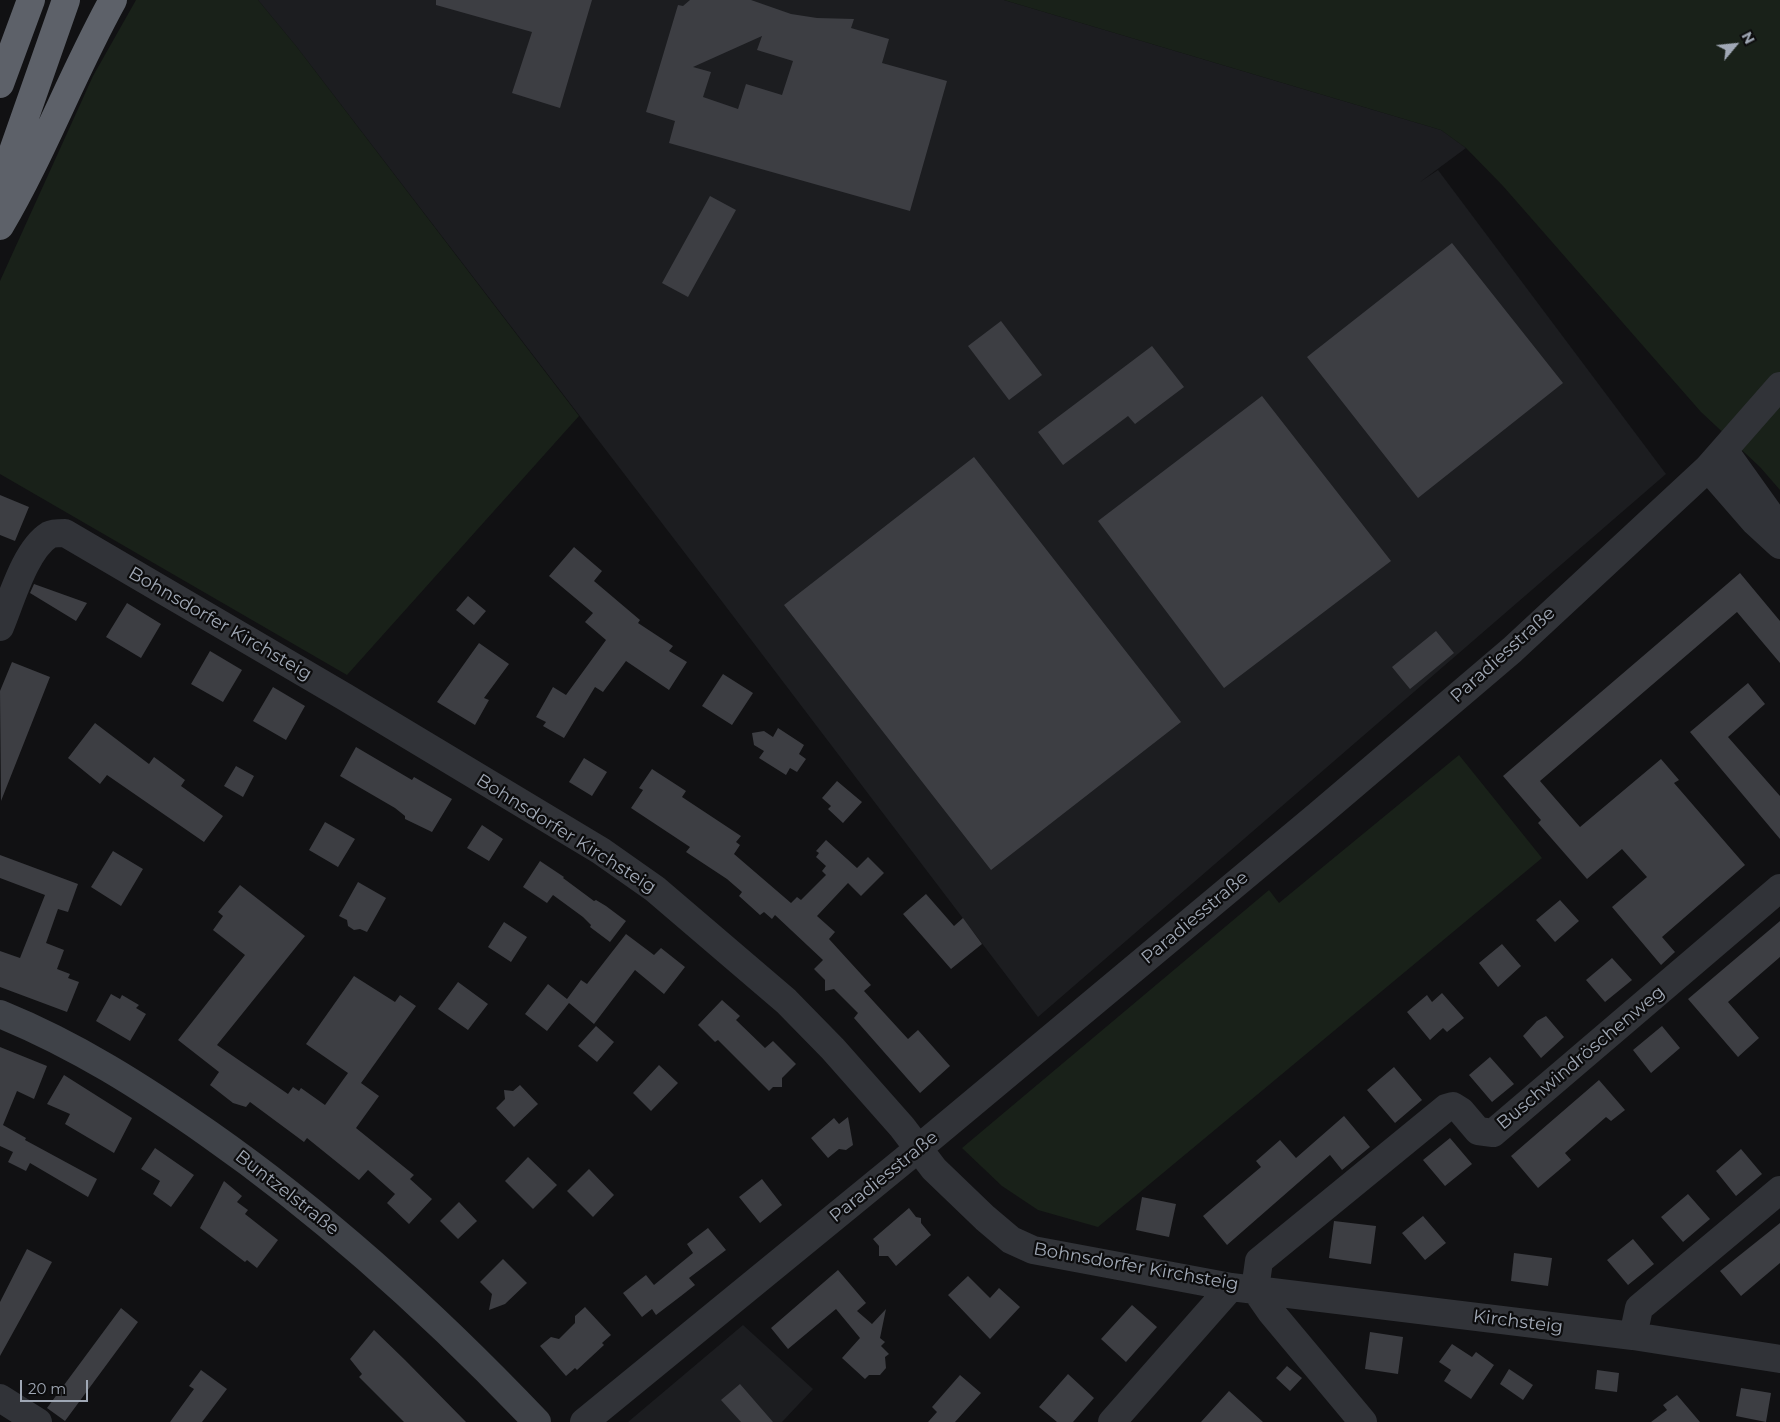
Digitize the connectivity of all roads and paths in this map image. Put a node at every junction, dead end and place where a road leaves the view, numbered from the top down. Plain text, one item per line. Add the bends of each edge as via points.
1 (30, 0) edge
2 (66, 0) edge
3 (113, 0) edge
4 (0, 84) edge
5 (0, 188) edge
6 (0, 226) edge
7 (1780, 386) edge
8 (1716, 459) junction
9 (1780, 538) edge
10 (1780, 545) edge
11 (0, 627) edge
12 (1780, 888) edge
13 (0, 1014) edge
14 (919, 1148) junction
15 (1780, 1190) edge
16 (1243, 1288) junction
17 (1634, 1336) junction
18 (1780, 1359) edge
19 (0, 1398) edge
20 (38, 1422) edge
21 (537, 1422) edge
22 (584, 1422) edge
23 (1112, 1422) edge
24 (1363, 1422) edge

1 - 4 highway
2 - 5 highway
3 - 6 highway via 79,64 24,185
7 - 8 street, Paradiesstraße
8 - 9 street via 1771,516
8 - 10 street via 1755,522
8 - 14 street, Paradiesstraße via 1512,650
11 - 14 street, Bohnsdorfer Kirchsteig via 28,561 39,545 51,534 65,533 601,851 655,889 786,1000
12 - 16 street, Buschwindröschenweg via 1494,1132 1478,1131 1461,1111 1452,1106 1446,1108 1259,1261
13 - 21 street, Buntzelstraße via 109,1066 275,1182 419,1303
14 - 16 street, Bohnsdorfer Kirchsteig via 934,1169 1010,1240 1034,1250
14 - 22 street, Paradiesstraße
15 - 17 street via 1639,1308
16 - 17 street, Kirchsteig
16 - 23 street
16 - 24 street via 1271,1312
17 - 18 street, Kirchsteig
19 - 20 street

